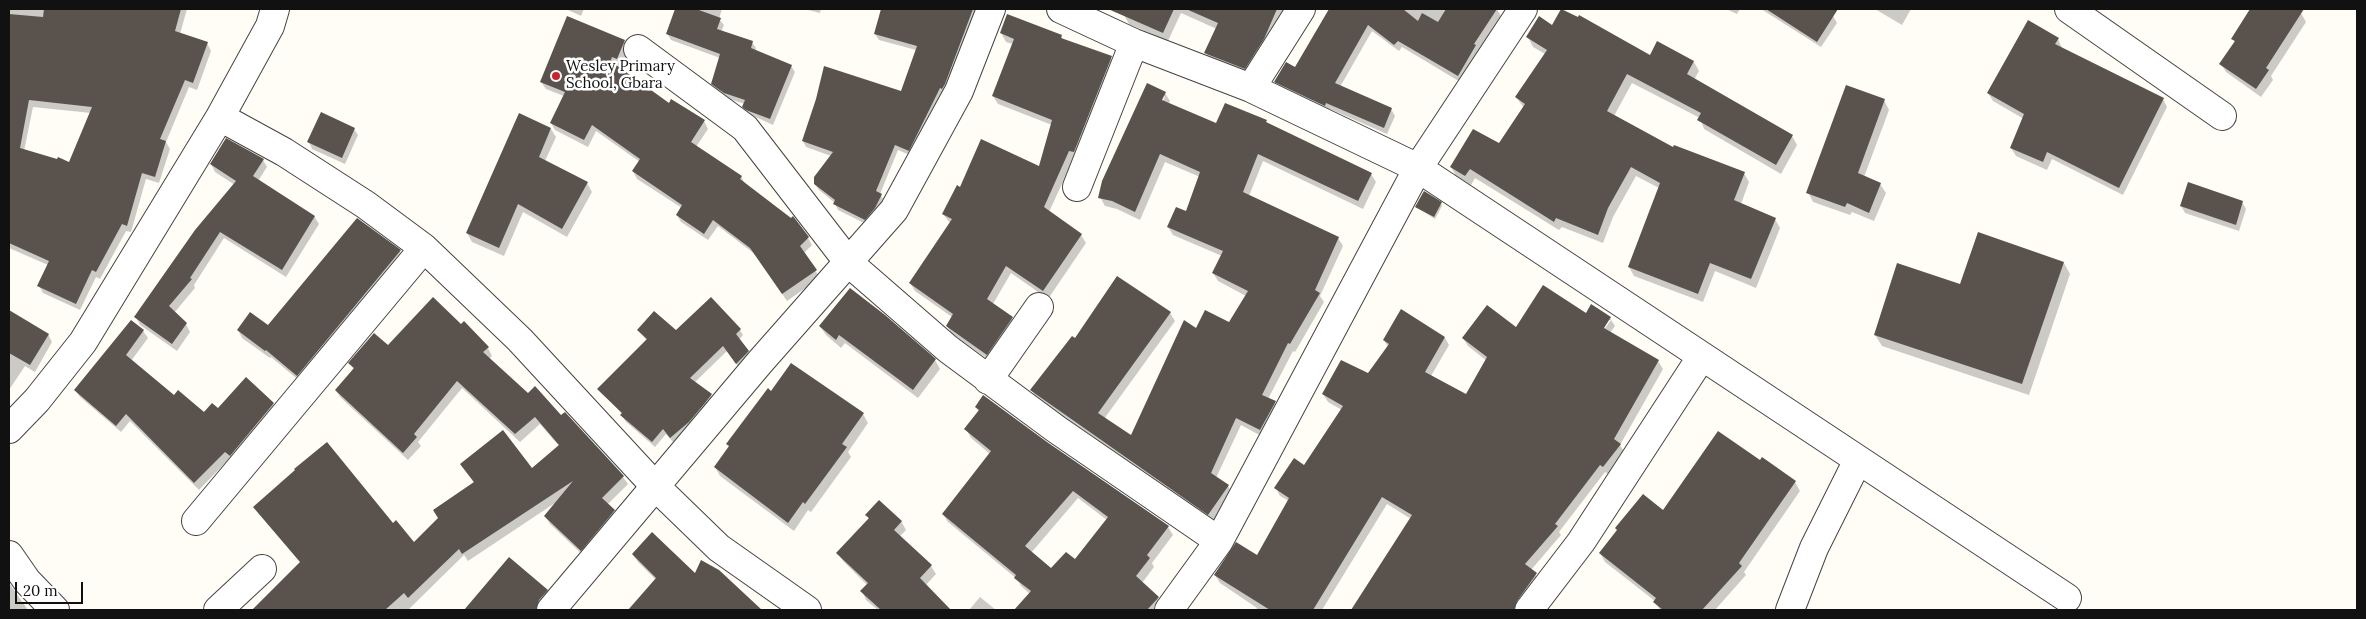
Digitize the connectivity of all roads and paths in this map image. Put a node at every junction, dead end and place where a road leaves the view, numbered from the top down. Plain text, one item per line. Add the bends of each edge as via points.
1 (276, 9) edge
2 (991, 9) edge
3 (1061, 9) edge
4 (1301, 9) edge
5 (1523, 9) edge
6 (2069, 9) edge
7 (1134, 43) junction
8 (638, 49) dead end
9 (1251, 88) junction
10 (2222, 116) dead end
11 (220, 117) junction
12 (1418, 168) junction
13 (1077, 187) dead end
14 (424, 248) junction
15 (849, 263) junction
16 (1039, 307) dead end
17 (1702, 356) junction
18 (988, 380) junction
19 (9, 429) edge
20 (1858, 460) junction
21 (655, 486) junction
22 (196, 521) dead end
23 (1218, 541) junction
24 (9, 555) edge
25 (262, 569) dead end
26 (2067, 598) dead end
27 (55, 610) edge
28 (218, 610) edge
29 (551, 610) edge
30 (807, 610) edge
31 (1169, 610) edge
32 (1528, 610) edge
33 (1790, 610) edge

1 - 11 street
2 - 15 street via 959,91 894,210
3 - 7 street
4 - 9 street
5 - 12 street
6 - 10 street
7 - 9 street
7 - 13 street
8 - 15 street via 746,128
9 - 12 street
11 - 14 street via 366,205
11 - 19 street via 83,342 37,400
12 - 17 street
12 - 23 street
14 - 21 street via 520,340
14 - 22 street
15 - 18 street
15 - 21 street
16 - 18 street
17 - 20 street
17 - 32 street via 1581,542
18 - 23 street
20 - 26 street
20 - 33 street via 1814,548
21 - 29 street
21 - 30 street via 719,548
23 - 31 street
24 - 27 street via 27,581
25 - 28 street

